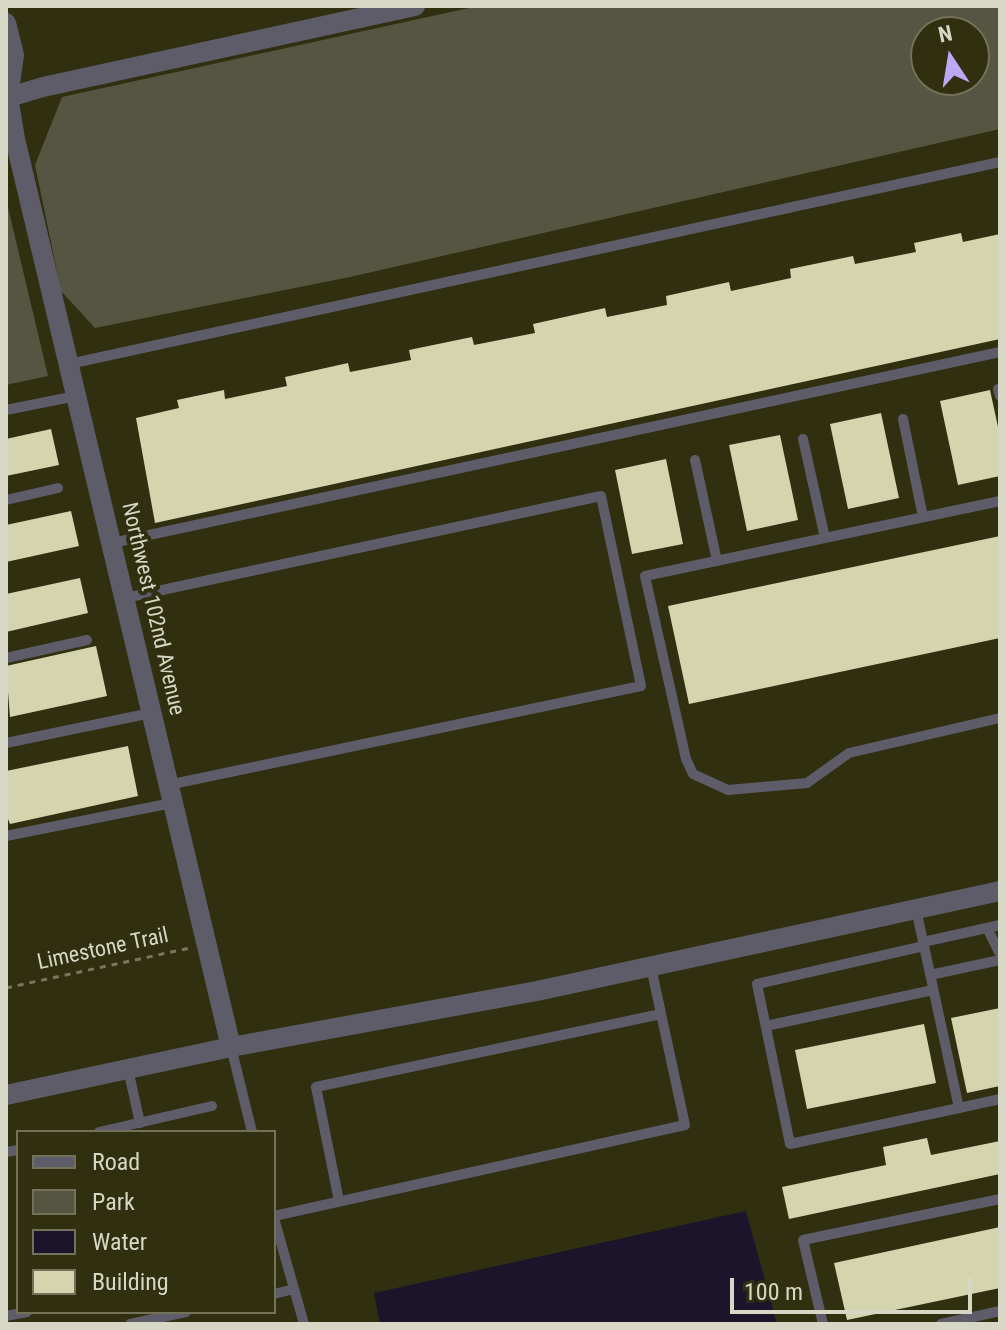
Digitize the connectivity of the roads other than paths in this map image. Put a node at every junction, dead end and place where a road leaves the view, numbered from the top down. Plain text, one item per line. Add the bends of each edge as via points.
1 (415, 6) edge
2 (6, 23) edge
3 (7, 97) edge
4 (1000, 162) edge
5 (1000, 352) edge
6 (69, 364) junction
7 (76, 396) junction
8 (6, 410) edge
9 (903, 419) dead end
10 (803, 439) dead end
11 (695, 460) dead end
12 (58, 488) dead end
13 (6, 500) edge
14 (1000, 501) edge
15 (923, 517) junction
16 (825, 538) junction
17 (112, 543) junction
18 (717, 561) junction
19 (125, 598) junction
20 (87, 640) dead end
21 (6, 658) edge
22 (151, 713) junction
23 (1000, 718) edge
24 (6, 743) edge
25 (170, 794) junction
26 (6, 836) edge
27 (1000, 891) edge
28 (916, 909) junction
29 (1000, 925) edge
30 (987, 928) junction
31 (924, 944) junction
32 (1000, 957) edge
33 (651, 967) junction
34 (930, 975) junction
35 (933, 990) junction
36 (661, 1014) junction
37 (766, 1026) junction
38 (231, 1047) junction
39 (128, 1069) junction
40 (6, 1095) edge
41 (1000, 1099) edge
42 (212, 1106) dead end
43 (959, 1108) junction
44 (140, 1123) junction
45 (108, 1130) edge
46 (252, 1130) edge
47 (1000, 1199) edge
48 (339, 1201) junction
49 (276, 1217) edge
50 (276, 1235) edge
51 (279, 1262) edge
52 (294, 1289) junction
53 (276, 1294) edge
54 (1000, 1311) edge
55 (176, 1314) edge
56 (155, 1318) edge
57 (130, 1324) edge
58 (304, 1324) edge
59 (823, 1324) edge
60 (941, 1324) edge

1 - 3 street
2 - 3 street, Northwest 102nd Avenue via 14,55
3 - 6 street, Northwest 102nd Avenue
4 - 6 lane
5 - 17 lane
6 - 7 street, Northwest 102nd Avenue
7 - 8 lane
7 - 17 street, Northwest 102nd Avenue
9 - 15 lane
10 - 16 lane
11 - 18 lane
12 - 13 lane
14 - 15 lane
15 - 16 lane
16 - 18 lane
17 - 19 street, Northwest 102nd Avenue
18 - 23 lane via 645,576 686,759 693,774 705,782 728,790 807,783 849,753
19 - 22 street, Northwest 102nd Avenue
19 - 25 lane via 601,496 641,686
20 - 21 lane
22 - 24 lane
22 - 25 street, Northwest 102nd Avenue
25 - 26 lane via 146,809
25 - 38 street, Northwest 102nd Avenue
27 - 28 street
28 - 31 lane
28 - 33 street
29 - 30 lane
30 - 31 lane
30 - 32 lane
31 - 34 lane
31 - 37 lane via 757,984
32 - 34 lane
33 - 36 lane
33 - 38 street
34 - 35 lane
35 - 37 lane
35 - 43 lane
36 - 48 lane via 685,1125
36 - 48 lane via 316,1087
37 - 43 lane via 790,1144
38 - 39 street
38 - 46 lane, Northwest 102nd Avenue
39 - 40 street
39 - 44 lane
41 - 43 lane
42 - 44 lane
44 - 45 lane
47 - 59 lane via 803,1240
48 - 49 lane
50 - 51 lane
51 - 52 lane
52 - 53 lane
52 - 58 lane
54 - 60 lane
55 - 56 lane
56 - 57 lane

